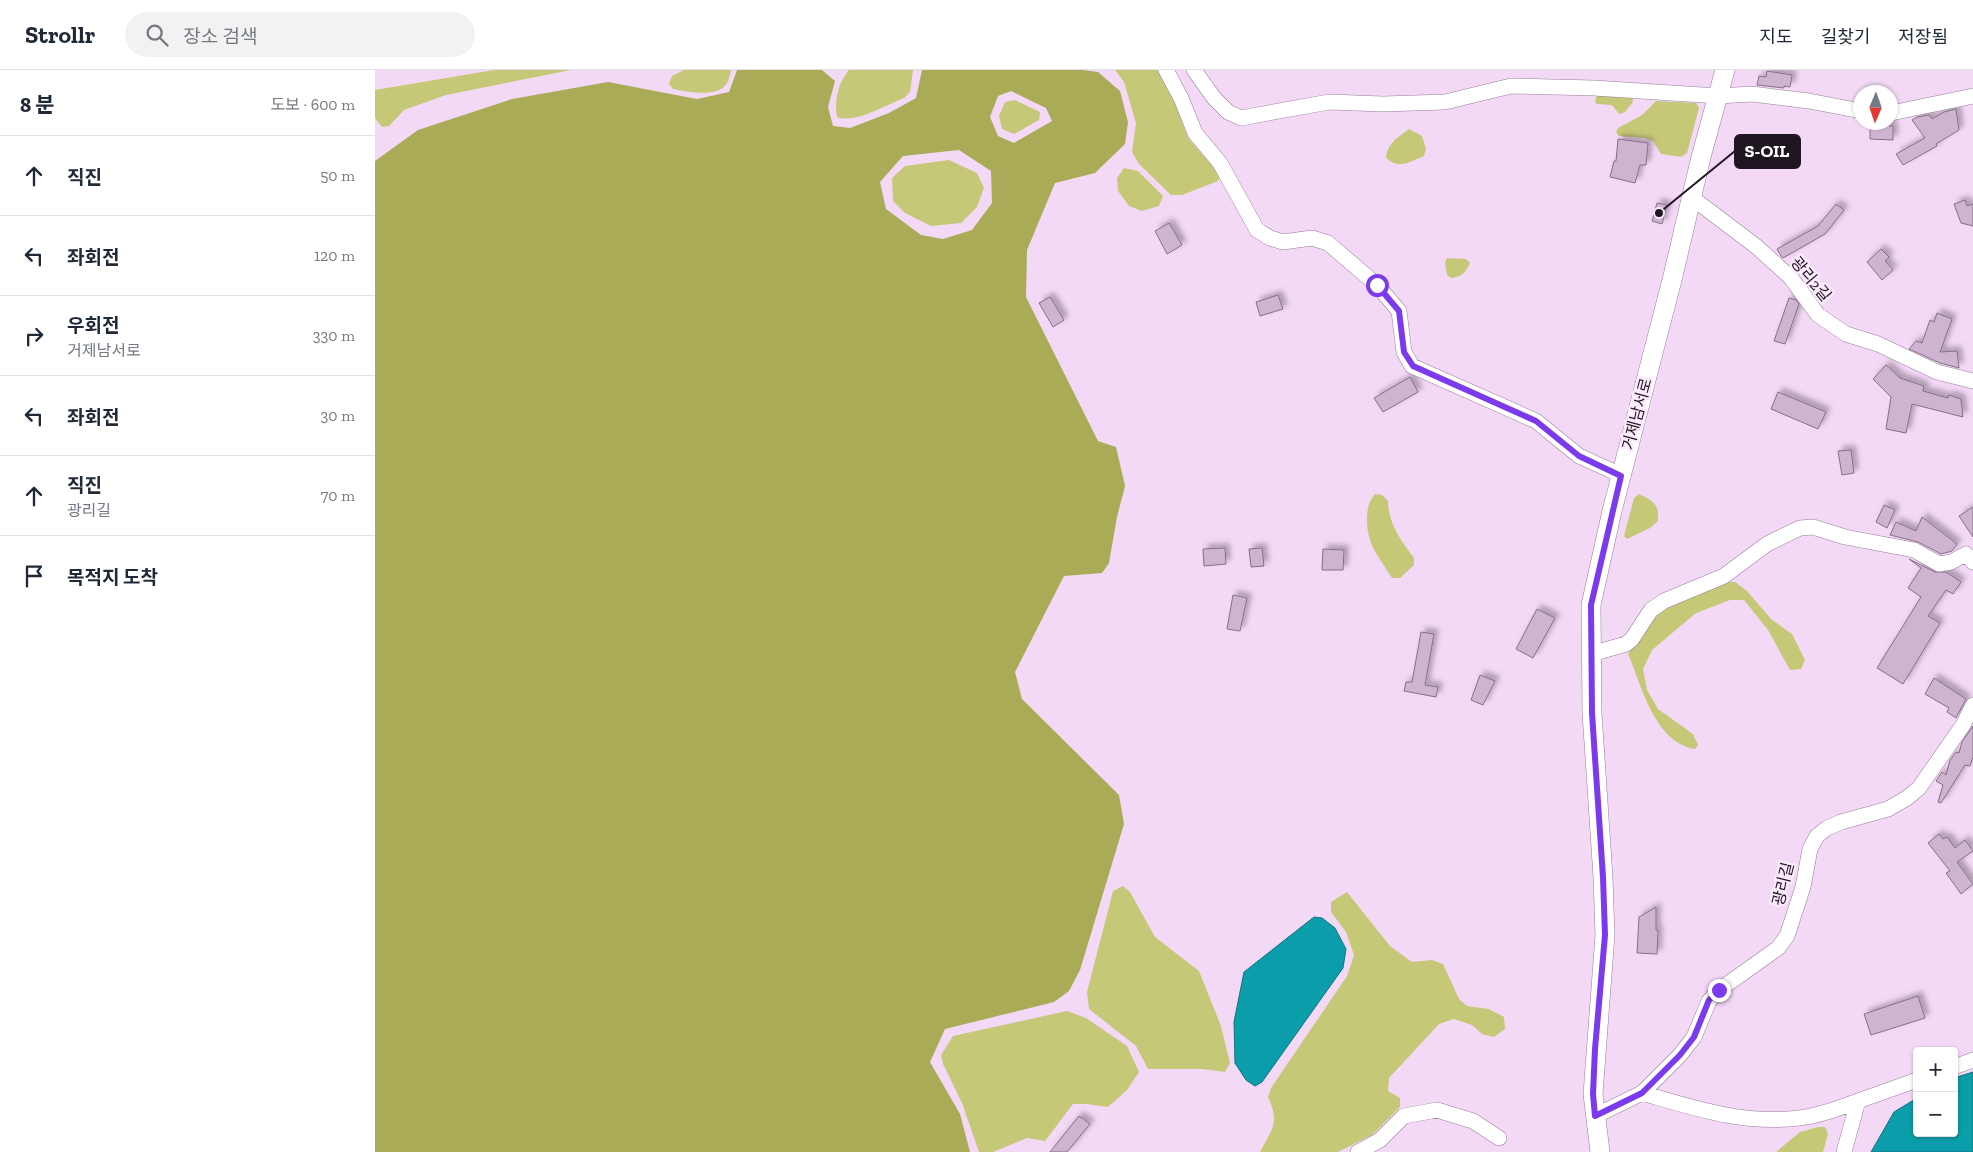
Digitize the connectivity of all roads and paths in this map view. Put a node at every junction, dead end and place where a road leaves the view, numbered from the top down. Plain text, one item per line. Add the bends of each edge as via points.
1 (1166, 70) edge
2 (1194, 70) edge
3 (1725, 70) edge
4 (1718, 96) junction
5 (1973, 96) edge
6 (1853, 109) edge
7 (1898, 112) edge
8 (1691, 198) junction
9 (1973, 381) edge
10 (1621, 476) junction
11 (1971, 554) edge
12 (1591, 654) junction
13 (1973, 705) edge
14 (1973, 1060) edge
15 (1958, 1066) edge
16 (1913, 1081) edge
17 (1642, 1093) junction
18 (1858, 1101) junction
19 (1595, 1116) junction
20 (1499, 1138) dead end
21 (1358, 1152) edge
22 (1600, 1152) edge
23 (1843, 1152) edge

1 - 10 street via 1195,133 1220,163 1257,230 1283,242 1312,238 1329,243 1377,285 1399,311 1404,352 1413,366 1536,421 1579,456
2 - 4 street via 1227,112 1241,118 1329,102 1445,102 1511,86
3 - 4 main road, 거제남서로
4 - 6 street via 1752,94
4 - 8 main road, 거제남서로
5 - 7 street
8 - 9 street, 광리2길 via 1763,253 1791,278 1818,315 1846,334 1878,344 1937,372
8 - 10 main road, 거제남서로
10 - 12 main road, 거제남서로 via 1591,605
11 - 12 street via 1939,564 1914,550 1845,537 1813,527 1799,528 1767,544 1724,576 1664,601 1651,610 1626,644
12 - 19 main road, 거제남서로 via 1605,935 1595,1049
13 - 17 street, 광리길 via 1963,725 1919,788 1880,812 1841,822 1817,836 1810,849 1803,887 1787,936 1778,948 1709,1000 1694,1037
14 - 15 street
16 - 18 street
17 - 18 street via 1730,1117 1766,1121 1801,1118
17 - 19 street, 광리길
18 - 23 street
19 - 22 main road, 거제남서로
20 - 21 street via 1473,1121 1437,1110 1404,1116 1380,1140

